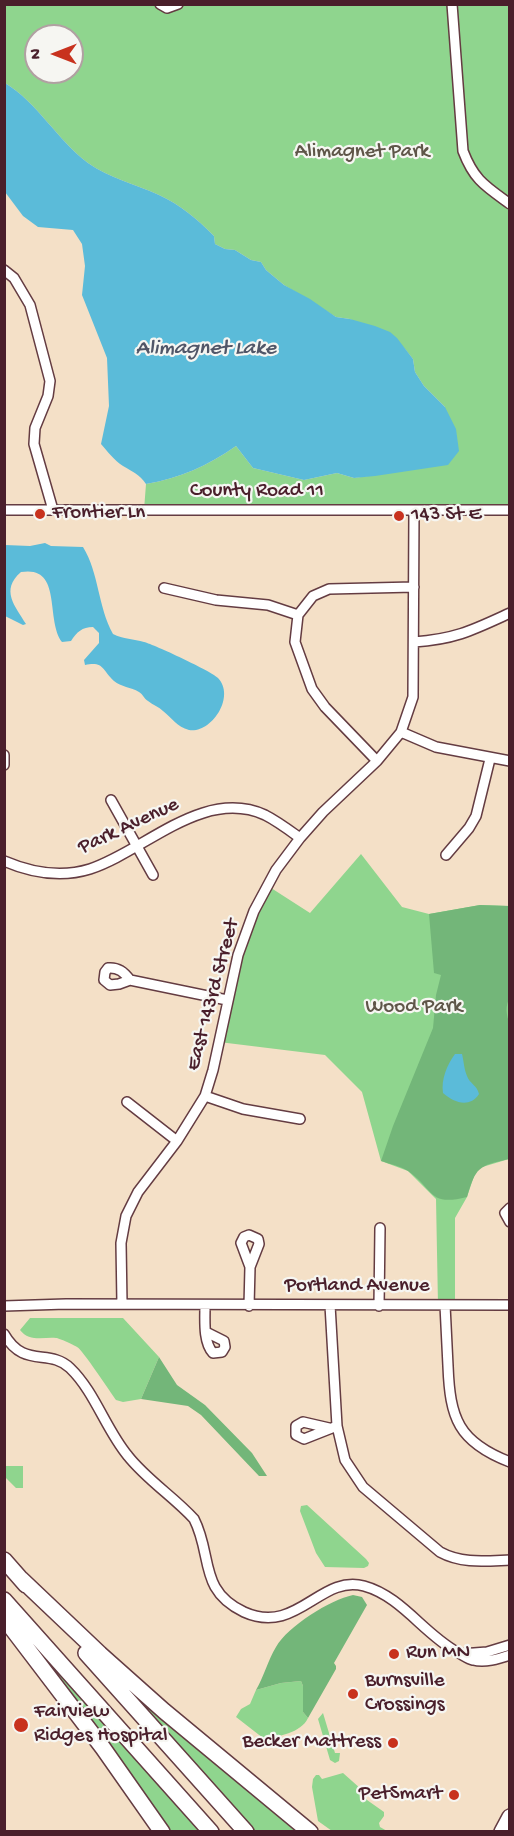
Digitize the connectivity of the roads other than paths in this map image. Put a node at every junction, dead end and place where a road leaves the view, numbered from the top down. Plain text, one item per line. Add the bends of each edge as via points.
1 (160, 4) edge
2 (178, 4) edge
3 (452, 4) edge
4 (510, 204) edge
5 (4, 270) edge
6 (4, 510) edge
7 (53, 510) junction
8 (414, 510) junction
9 (510, 510) edge
10 (414, 587) junction
11 (164, 588) dead end
12 (510, 612) edge
13 (298, 615) junction
14 (414, 642) junction
15 (401, 732) junction
16 (4, 755) edge
17 (490, 759) junction
18 (377, 761) junction
19 (510, 761) edge
20 (4, 765) edge
21 (111, 800) dead end
22 (300, 838) junction
23 (137, 846) junction
24 (446, 855) dead end
25 (4, 861) edge
26 (153, 875) dead end
27 (130, 980) dead end
28 (228, 1000) junction
29 (205, 1096) junction
30 (126, 1102) dead end
31 (300, 1119) dead end
32 (177, 1141) junction
33 (510, 1208) edge
34 (510, 1222) edge
35 (380, 1228) dead end
36 (250, 1267) dead end
37 (122, 1304) junction
38 (330, 1305) junction
39 (446, 1305) junction
40 (510, 1305) edge
41 (4, 1306) edge
42 (205, 1306) junction
43 (249, 1306) junction
44 (379, 1306) junction
45 (207, 1332) dead end
46 (4, 1334) edge
47 (510, 1462) edge
48 (4, 1560) edge
49 (510, 1560) edge
50 (21, 1579) junction
51 (4, 1600) edge
52 (4, 1618) edge
53 (510, 1645) edge
54 (461, 1654) junction
55 (510, 1655) edge
56 (510, 1817) edge
57 (162, 1832) edge
58 (211, 1832) edge
59 (246, 1832) edge
60 (310, 1832) edge
61 (501, 1832) edge

1 - 2 street via 167,8
3 - 4 street via 463,151 479,182
5 - 7 street via 30,305 50,381 34,444
6 - 7 street, County Road 11
7 - 8 street, County Road 11
8 - 9 street, County Road 11
8 - 10 street, East 143rd Street
10 - 13 street via 329,589 313,596
10 - 14 street, East 143rd Street
11 - 13 street via 216,600 268,605
12 - 14 street via 463,635
13 - 18 street via 295,642 312,689
14 - 15 street, East 143rd Street via 413,697
15 - 17 street via 436,747
15 - 18 street, East 143rd Street
16 - 20 street
17 - 19 street
17 - 24 street via 476,816
18 - 22 street, East 143rd Street
21 - 23 street
22 - 23 street, Park Avenue via 264,815 225,809 191,816
22 - 28 street, East 143rd Street via 276,870 254,911 238,955
23 - 25 street, Park Avenue via 90,868 69,873 25,870
23 - 26 street
27 - 28 street
28 - 29 street, East 143rd Street
29 - 31 street via 243,1109
29 - 32 street, East 143rd Street
30 - 32 street
32 - 37 street, East 143rd Street via 138,1192 126,1216 121,1243
33 - 34 street via 505,1213
35 - 44 street
36 - 43 street
37 - 41 street, Portland Avenue
37 - 42 street, Portland Avenue
38 - 43 street, Portland Avenue
38 - 44 street, Portland Avenue
38 - 49 street via 333,1427 345,1460 363,1487 452,1559
39 - 40 street, Portland Avenue
39 - 44 street, Portland Avenue
39 - 47 street via 453,1412 472,1442
42 - 43 street, Portland Avenue
42 - 45 street
46 - 54 street via 17,1350 28,1356 69,1366 128,1456 194,1519 200,1530 208,1574 227,1600 245,1612 273,1617 296,1611 340,1586 365,1586 392,1601
48 - 50 highway
50 - 59 highway
50 - 60 highway via 164,1711
51 - 58 highway
52 - 57 highway
53 - 54 street
54 - 55 street via 479,1661
56 - 61 highway

